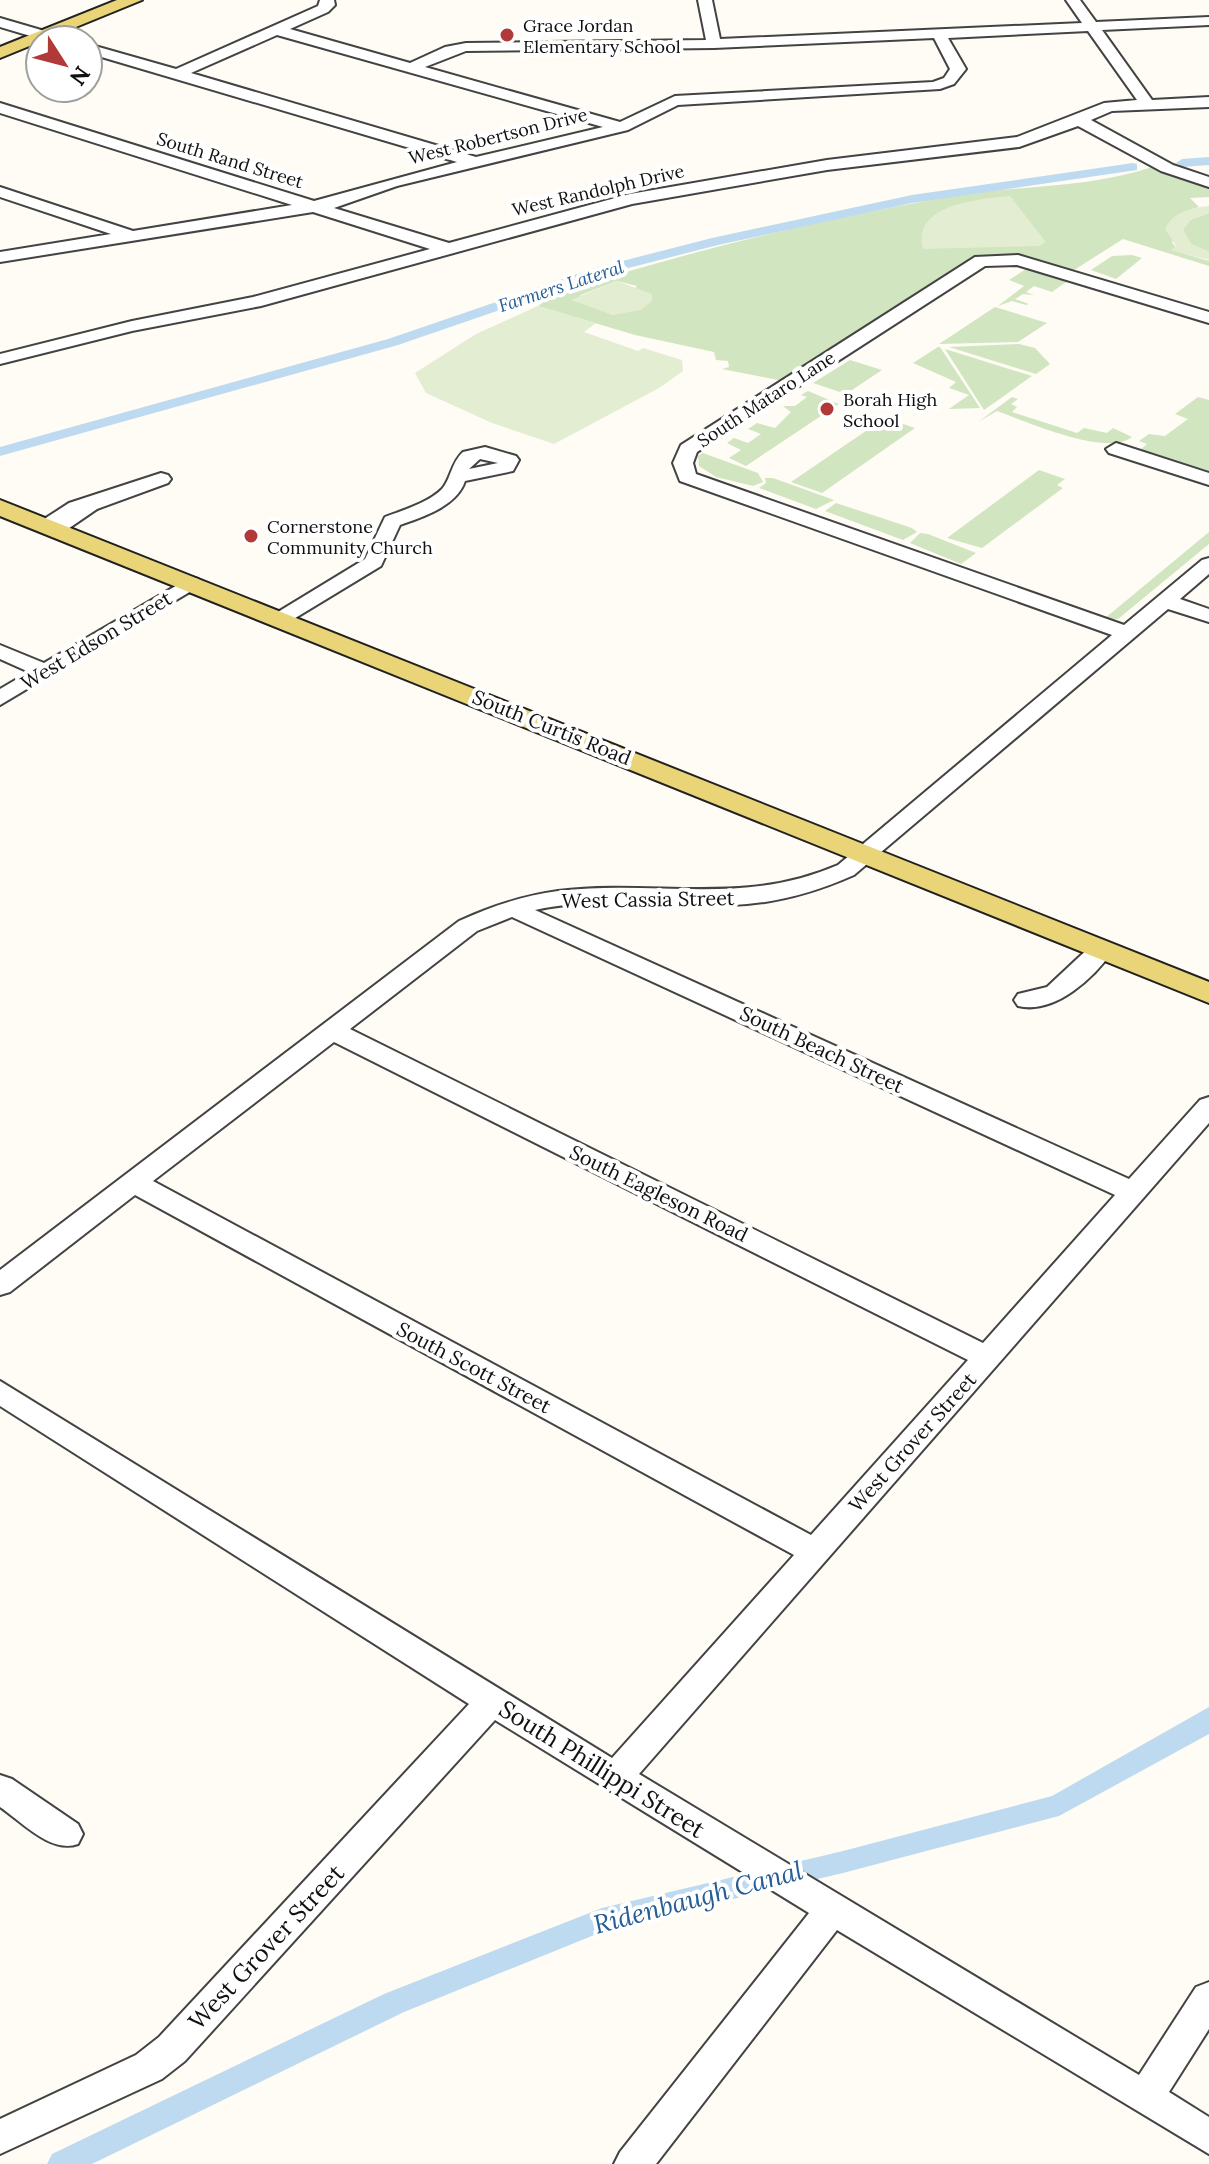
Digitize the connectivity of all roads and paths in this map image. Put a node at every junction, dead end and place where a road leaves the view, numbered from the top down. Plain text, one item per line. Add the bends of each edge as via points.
1 (133, 0) edge
2 (705, 0) edge
3 (1073, 0) edge
4 (328, 1) edge
5 (1209, 21) edge
6 (0, 22) edge
7 (82, 24) edge
8 (1092, 26) junction
9 (24, 29) edge
10 (277, 30) junction
11 (939, 34) junction
12 (714, 44) junction
13 (24, 46) edge
14 (0, 53) edge
15 (104, 53) edge
16 (413, 67) junction
17 (177, 74) junction
18 (1209, 102) edge
19 (1148, 105) junction
20 (0, 108) edge
21 (1077, 119) junction
22 (622, 127) junction
23 (475, 162) junction
24 (1209, 182) edge
25 (0, 192) edge
26 (312, 207) junction
27 (133, 236) junction
28 (449, 249) junction
29 (0, 257) edge
30 (1209, 318) edge
31 (0, 359) edge
32 (1116, 449) dead end
33 (456, 476) dead end
34 (161, 479) dead end
35 (1209, 479) edge
36 (0, 507) edge
37 (50, 527) junction
38 (1209, 564) edge
39 (191, 583) junction
40 (1171, 597) junction
41 (1209, 605) edge
42 (1209, 616) edge
43 (280, 619) junction
44 (1127, 633) junction
45 (0, 651) edge
46 (45, 671) junction
47 (0, 698) edge
48 (866, 853) junction
49 (510, 907) junction
50 (1102, 949) junction
51 (1209, 993) edge
52 (1027, 1000) dead end
53 (331, 1030) junction
54 (1209, 1106) edge
55 (133, 1182) junction
56 (1133, 1192) junction
57 (0, 1285) edge
58 (987, 1357) junction
59 (0, 1392) edge
60 (815, 1552) junction
61 (492, 1702) junction
62 (616, 1777) junction
63 (6, 1803) edge
64 (66, 1834) dead end
65 (818, 1901) junction
66 (1209, 1998) edge
67 (1145, 2097) junction
68 (0, 2137) edge
69 (1209, 2137) edge
70 (633, 2164) edge

1 - 7 main road
2 - 12 street
3 - 8 street
4 - 10 street via 323,9
5 - 8 street
6 - 9 street
8 - 11 street
8 - 19 street
10 - 16 street
10 - 17 street
11 - 12 street
11 - 22 street, West Robertson Drive via 958,69 949,81 935,86 675,101
12 - 16 street via 466,47
13 - 14 main road
15 - 17 street
16 - 22 street
17 - 23 street
18 - 19 street, West Randolph Drive
19 - 21 street, West Randolph Drive via 1109,106
20 - 26 street, South Rand Street
21 - 24 street via 1167,168
21 - 28 street, West Randolph Drive via 1019,142 827,165 630,199
22 - 23 street, West Robertson Drive
23 - 26 street, West Robertson Drive
25 - 27 street
26 - 27 street, West Robertson Drive
26 - 28 street, South Rand Street
27 - 29 street, West Robertson Drive
28 - 31 street, West Randolph Drive via 255,302
30 - 44 street, South Mataro Lane via 1018,260 981,261 688,449 683,463 687,477
32 - 35 street
33 - 43 street via 452,491 392,521 374,562
34 - 37 street via 76,507
36 - 37 main road, South Curtis Road
37 - 39 main road, South Curtis Road
38 - 40 street, West Cassia Street
39 - 43 main road, South Curtis Road
39 - 46 street, West Edson Street
40 - 41 street
40 - 42 street
40 - 44 street, West Cassia Street
43 - 48 main road, South Curtis Road
44 - 48 street, West Cassia Street
45 - 46 street
46 - 47 street, West Edson Street
48 - 49 street, West Cassia Street via 823,882 792,893 744,898 574,897
48 - 50 main road, South Curtis Road
49 - 53 street, West Cassia Street via 468,926
49 - 56 street, South Beach Street
50 - 51 main road, South Curtis Road
50 - 52 street via 1056,993
53 - 55 street, West Cassia Street
53 - 58 street, South Eagleson Road
54 - 56 street, West Grover Street
55 - 57 street, West Cassia Street
55 - 60 street, South Scott Street
56 - 58 street, West Grover Street
58 - 60 street, West Grover Street
59 - 61 street, South Phillippi Street
60 - 62 street, West Grover Street
61 - 62 street, South Phillippi Street
61 - 68 street, West Grover Street via 172,2049 149,2067
62 - 65 street, South Phillippi Street
63 - 64 street
65 - 67 street, South Phillippi Street
65 - 70 street
66 - 67 street
67 - 69 street, South Phillippi Street

